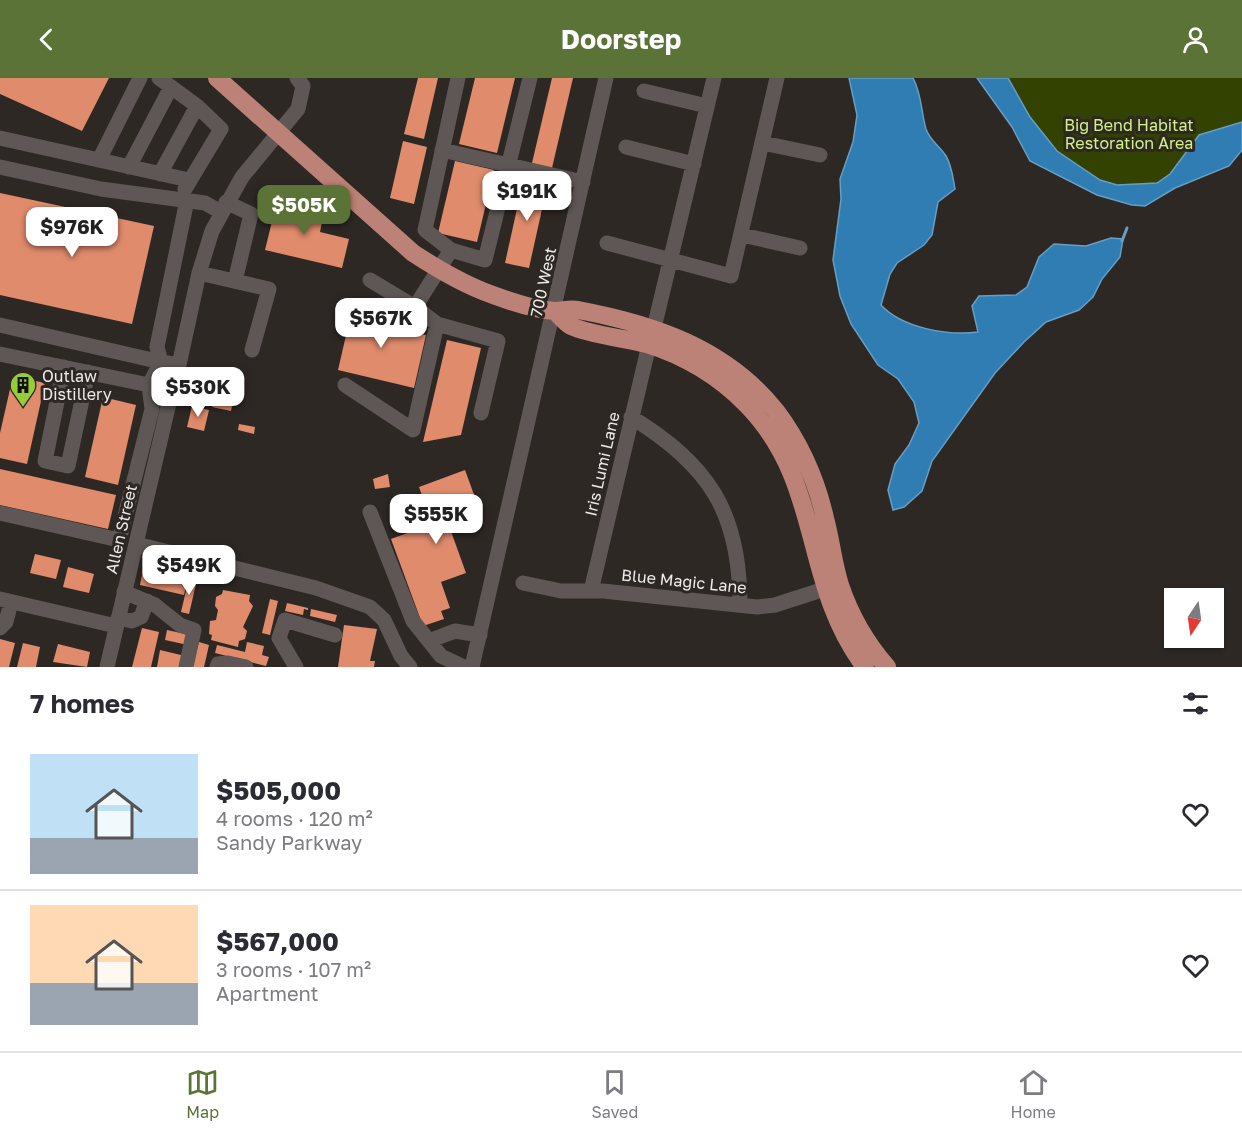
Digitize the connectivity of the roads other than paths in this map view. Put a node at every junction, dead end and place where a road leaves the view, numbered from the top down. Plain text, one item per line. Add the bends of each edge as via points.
1 (140, 78) edge
2 (217, 78) edge
3 (297, 78) edge
4 (458, 78) edge
5 (530, 78) edge
6 (606, 78) edge
7 (714, 78) edge
8 (777, 78) edge
9 (165, 83) edge
10 (644, 91) dead end
11 (197, 106) junction
12 (707, 106) junction
13 (279, 133) junction
14 (0, 138) edge
15 (763, 142) junction
16 (626, 147) dead end
17 (442, 150) junction
18 (820, 155) dead end
19 (99, 160) junction
20 (694, 164) junction
21 (509, 165) junction
22 (0, 167) edge
23 (129, 167) junction
24 (160, 174) junction
25 (189, 180) junction
26 (583, 182) junction
27 (184, 200) junction
28 (224, 207) junction
29 (742, 235) junction
30 (607, 243) dead end
31 (801, 248) dead end
32 (451, 250) junction
33 (672, 261) junction
34 (438, 270) junction
35 (199, 273) junction
36 (370, 280) dead end
37 (235, 281) junction
38 (415, 307) junction
39 (555, 311) junction
40 (437, 324) junction
41 (0, 325) edge
42 (651, 336) junction
43 (58, 338) junction
44 (252, 350) dead end
45 (0, 354) edge
46 (161, 362) junction
47 (58, 366) junction
48 (88, 372) junction
49 (149, 385) junction
50 (345, 385) dead end
51 (170, 399) dead end
52 (481, 413) dead end
53 (631, 417) junction
54 (370, 512) dead end
55 (0, 513) edge
56 (136, 544) junction
57 (523, 583) dead end
58 (832, 587) junction
59 (591, 591) junction
60 (124, 592) junction
61 (5, 600) edge
62 (147, 601) junction
63 (740, 605) junction
64 (117, 622) junction
65 (0, 628) edge
66 (334, 635) dead end
67 (480, 635) junction
68 (429, 641) junction
69 (107, 667) edge
70 (186, 667) edge
71 (217, 667) edge
72 (246, 667) edge
73 (296, 667) edge
74 (410, 667) edge
75 (464, 667) edge
76 (472, 667) edge
77 (865, 667) edge
78 (887, 667) edge

1 - 19 street
2 - 13 main road
3 - 13 street via 303,86 298,109
4 - 17 street
5 - 21 street
6 - 26 street, 700 West
7 - 12 street, Iris Lumi Lane
8 - 15 street
9 - 11 street
9 - 23 street
10 - 12 street
11 - 24 street
11 - 25 street via 220,129
12 - 20 street, Iris Lumi Lane
13 - 28 street via 242,177
13 - 34 main road via 413,253
14 - 19 street
15 - 18 street
15 - 29 street
16 - 20 street
17 - 21 street
17 - 32 street via 425,231
19 - 23 street
20 - 33 street, Iris Lumi Lane
21 - 26 street
21 - 32 street via 485,260
22 - 27 street via 101,189
23 - 24 street
24 - 25 street
25 - 27 street
26 - 39 street, 700 West
27 - 28 street
27 - 46 street via 157,346
28 - 35 street
28 - 37 street via 251,214
29 - 31 street
29 - 33 street via 731,276
30 - 33 street
32 - 34 street
33 - 42 street, Iris Lumi Lane
34 - 38 street
34 - 39 main road via 493,295
35 - 37 street
35 - 46 street via 179,365
36 - 38 street
37 - 44 street via 268,289
38 - 40 street
39 - 42 main road via 571,326
39 - 67 street, 700 West
40 - 50 street via 412,430
40 - 52 street via 498,341
41 - 43 street
42 - 53 street, Iris Lumi Lane
42 - 58 main road via 717,380 745,403 768,430 787,460
43 - 46 street
43 - 47 street
45 - 47 street
46 - 49 street
47 - 48 street
47 - 48 street via 45,461 68,466
48 - 49 street
49 - 55 street via 152,409 119,540
51 - 56 street, Allen Street
53 - 59 street, Iris Lumi Lane
53 - 63 street via 685,454 716,494 729,523 740,579
54 - 68 street via 413,621
56 - 60 street, Allen Street
56 - 74 street via 316,588 370,607 384,620
57 - 59 street, Blue Magic Lane via 561,591
58 - 63 street, Blue Magic Lane via 775,604
58 - 77 main road via 843,634
58 - 78 main road
59 - 63 street, Blue Magic Lane
60 - 62 street
60 - 64 street, Allen Street
61 - 64 street
61 - 65 street via 6,622
62 - 64 street via 141,617
62 - 70 street via 180,625 194,630
64 - 69 street, Allen Street
66 - 73 street via 285,620 279,638
67 - 68 street via 455,631
67 - 76 street, 700 West
68 - 75 street via 441,656
71 - 72 street via 228,663

